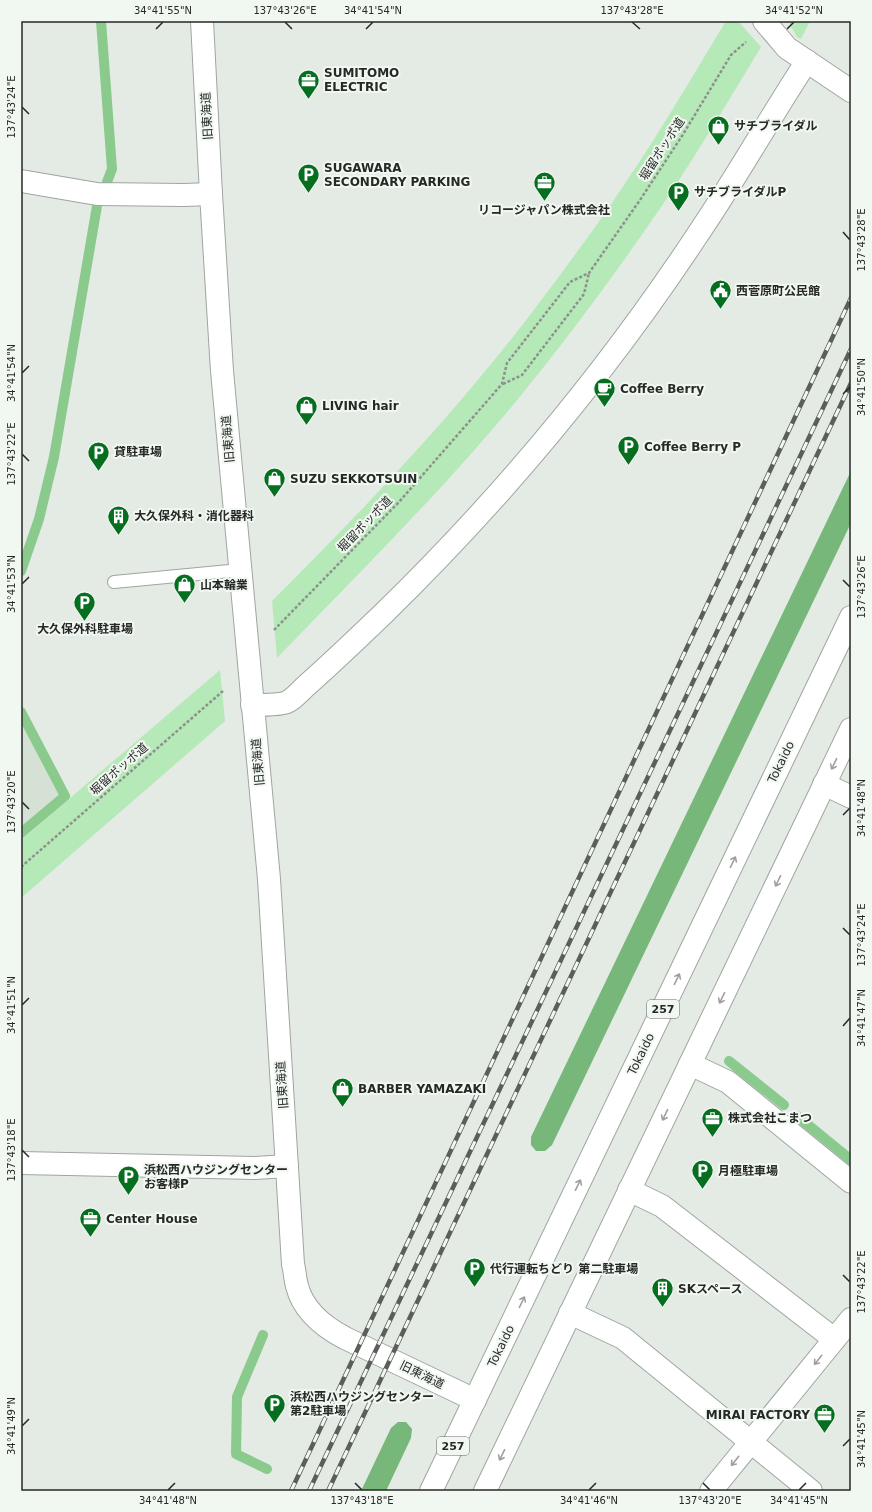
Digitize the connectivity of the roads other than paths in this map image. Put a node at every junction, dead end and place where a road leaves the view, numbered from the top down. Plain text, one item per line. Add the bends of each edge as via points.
1 (202, 21) edge
2 (757, 29) edge
3 (807, 61) junction
4 (851, 91) edge
5 (21, 181) edge
6 (211, 194) junction
7 (240, 570) junction
8 (114, 582) dead end
9 (851, 617) edge
10 (252, 705) junction
11 (851, 729) edge
12 (824, 784) junction
13 (851, 797) edge
14 (690, 1064) junction
15 (21, 1164) edge
16 (287, 1166) junction
17 (851, 1182) edge
18 (629, 1190) junction
19 (570, 1313) junction
20 (851, 1319) edge
21 (834, 1339) junction
22 (475, 1400) junction
23 (751, 1442) junction
24 (431, 1491) edge
25 (485, 1491) edge
26 (711, 1491) edge
27 (811, 1491) edge

1 - 6 main road, 旧東海道
2 - 3 main road
3 - 4 main road
3 - 10 main road via 726,191 650,303 553,429 448,548 335,660 287,702
5 - 6 main road via 97,194
6 - 7 main road, 旧東海道 via 222,371
7 - 8 lane
7 - 10 main road, 旧東海道
22 -> 9 main road, Tokaido / 257
10 - 16 main road, 旧東海道 via 269,879
11 -> 12 main road
12 - 13 main road
12 -> 14 main road
14 - 17 main road via 728,1082
14 -> 18 main road
15 - 16 main road via 256,1168
16 - 22 main road, 旧東海道 via 293,1264 297,1288 308,1309 324,1326 342,1336
18 - 19 main road
18 - 21 main road via 662,1206
19 - 23 main road via 622,1338
19 -> 25 main road
20 - 21 main road
21 -> 23 main road
22 - 24 main road, Tokaido / 257
23 -> 26 main road
23 - 27 main road

